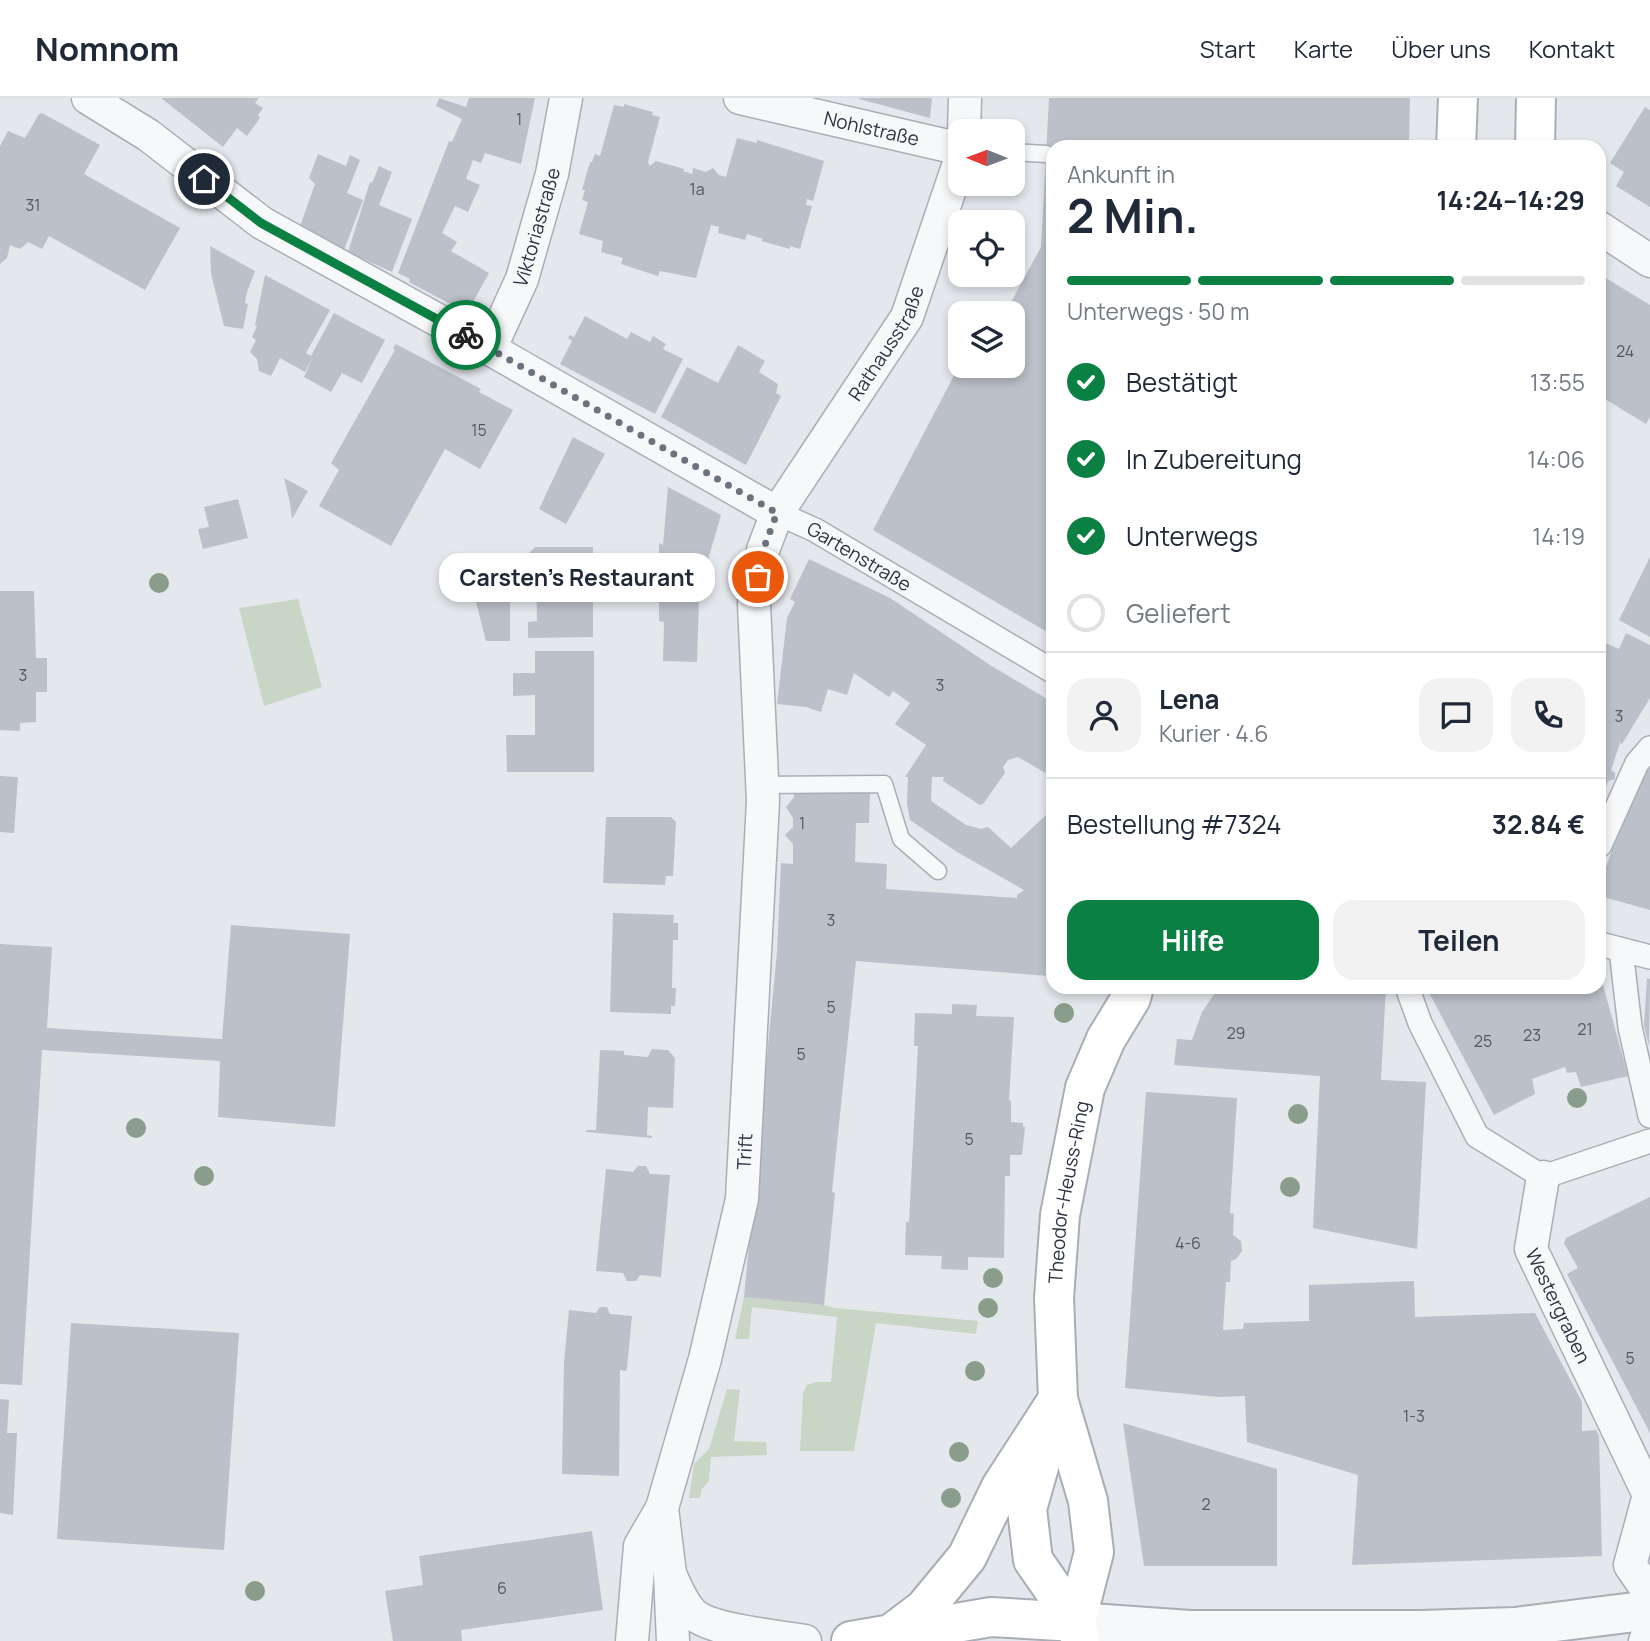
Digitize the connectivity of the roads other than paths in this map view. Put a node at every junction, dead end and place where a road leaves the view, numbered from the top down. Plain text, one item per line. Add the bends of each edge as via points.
1 (88, 98) edge
2 (566, 98) edge
3 (740, 98) edge
4 (965, 98) edge
5 (1458, 98) edge
6 (1536, 98) edge
7 (964, 119) edge
8 (1456, 140) edge
9 (1535, 140) edge
10 (948, 146) edge
11 (1026, 153) edge
12 (1046, 154) dead end
13 (948, 196) edge
14 (1606, 232) edge
15 (1650, 261) edge
16 (490, 349) junction
17 (777, 513) junction
18 (1046, 667) edge
19 (1650, 748) edge
20 (762, 785) junction
21 (1606, 832) edge
22 (938, 871) dead end
23 (1610, 947) edge
24 (1650, 957) edge
25 (1137, 994) edge
26 (1410, 994) edge
27 (1650, 1116) edge
28 (1650, 1141) edge
29 (1543, 1177) junction
30 (1058, 1399) junction
31 (1650, 1496) edge
32 (662, 1508) junction
33 (670, 1574) junction
34 (1650, 1594) edge
35 (1650, 1611) edge
36 (1650, 1630) edge
37 (1079, 1632) edge
38 (891, 1634) junction
39 (632, 1641) edge
40 (673, 1641) edge
41 (805, 1641) edge
42 (851, 1641) edge
43 (1645, 1641) edge

1 - 16 street, Gartenstraße via 148,135 261,223
2 - 16 street, Viktoriastraße via 552,174 522,279
3 - 10 street, Nohlstraße
4 - 7 street
5 - 8 main road
6 - 9 main road
11 - 12 lane
13 - 17 street, Rathausstraße via 907,317
14 - 15 street
16 - 17 street, Gartenstraße
17 - 18 street, Gartenstraße via 814,530
17 - 20 street, Trift via 763,550 754,604
19 - 21 street via 1637,763
20 - 22 lane via 884,784 901,839
20 - 32 street, Trift via 741,1199 705,1359
23 - 24 street
23 - 27 street
25 - 30 main road, Theodor-Heuss-Ring via 1107,1039 1085,1088 1073,1140 1060,1214 1054,1298
26 - 29 street via 1477,1136
28 - 29 street
29 - 31 street, Westergraben via 1531,1250
30 - 37 main road, Theodor-Heuss-Ring via 1088,1501 1094,1552
30 - 37 main road, Theodor-Heuss-Ring via 1027,1509 1033,1560
30 - 38 main road via 1000,1487 967,1557 923,1609
31 - 34 street, Westergraben via 1630,1565
32 - 33 street, Trift
32 - 39 street, Trift via 640,1546
33 - 40 street, Trift
33 - 41 street, Trift via 693,1614 713,1625
35 - 37 street via 1515,1627
36 - 43 street
37 - 38 main road via 991,1617
38 - 42 main road

